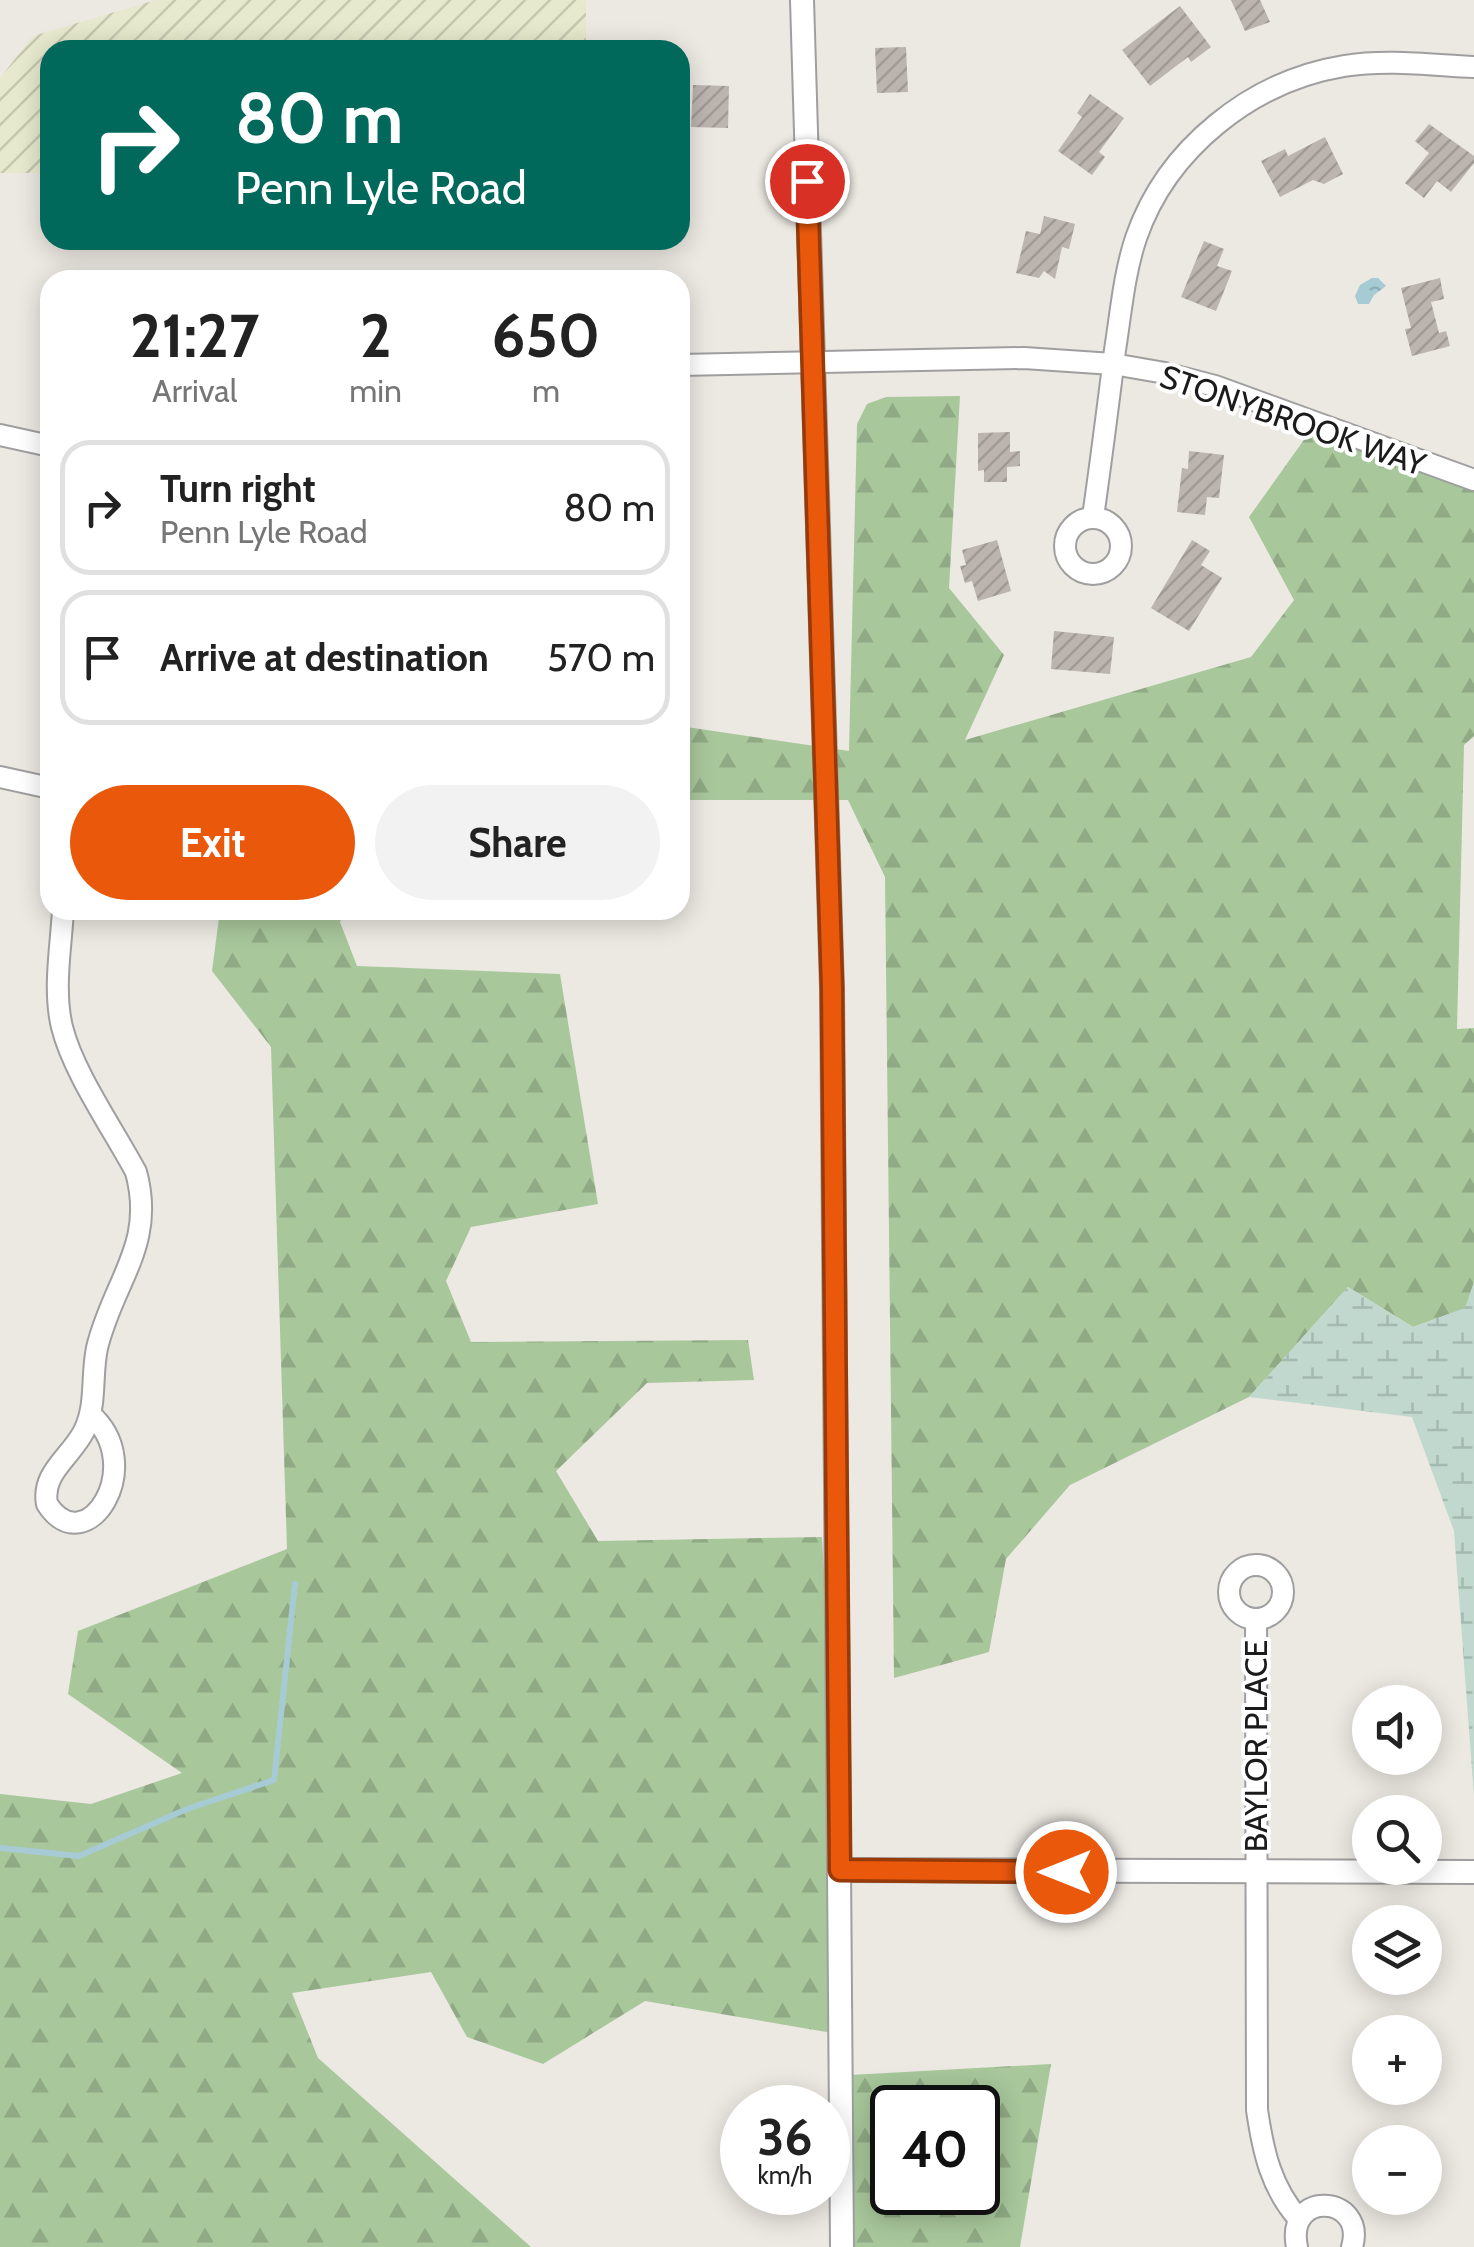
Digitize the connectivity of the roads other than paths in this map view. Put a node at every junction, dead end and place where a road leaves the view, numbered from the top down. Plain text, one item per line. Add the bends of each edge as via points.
1 (802, 0) edge
2 (1474, 67) edge
3 (812, 362) junction
4 (1113, 364) junction
5 (690, 365) edge
6 (0, 435) edge
7 (40, 444) edge
8 (1474, 480) edge
9 (1093, 517) dead end
10 (0, 777) edge
11 (40, 786) edge
12 (62, 920) edge
13 (90, 1414) junction
14 (1256, 1619) dead end
15 (840, 1870) junction
16 (1474, 1872) edge
17 (1255, 1873) junction
18 (1300, 2219) junction
19 (842, 2247) edge
20 (1298, 2247) edge
21 (1352, 2247) edge

1 - 3 street
2 - 4 street via 1345,66 1274,87 1219,122 1171,172 1138,233
3 - 4 street, STONYBROOK WAY via 1024,358
3 - 5 street, STONYBROOK WAY
3 - 15 street via 832,988
4 - 8 street, STONYBROOK WAY via 1215,386
4 - 9 street
6 - 7 street
10 - 11 street
12 - 13 street via 61,1024 136,1172 144,1218 102,1327
13 - 13 street via 109,1436 116,1472 105,1503 90,1519 63,1521 46,1504 47,1480 83,1434
14 - 17 street, BAYLOR PLACE
15 - 17 street
15 - 19 street
16 - 17 street
17 - 18 street, BAYLOR PLACE via 1257,2110 1269,2168 1282,2200
18 - 20 street
18 - 21 street via 1316,2206 1335,2207 1351,2221

